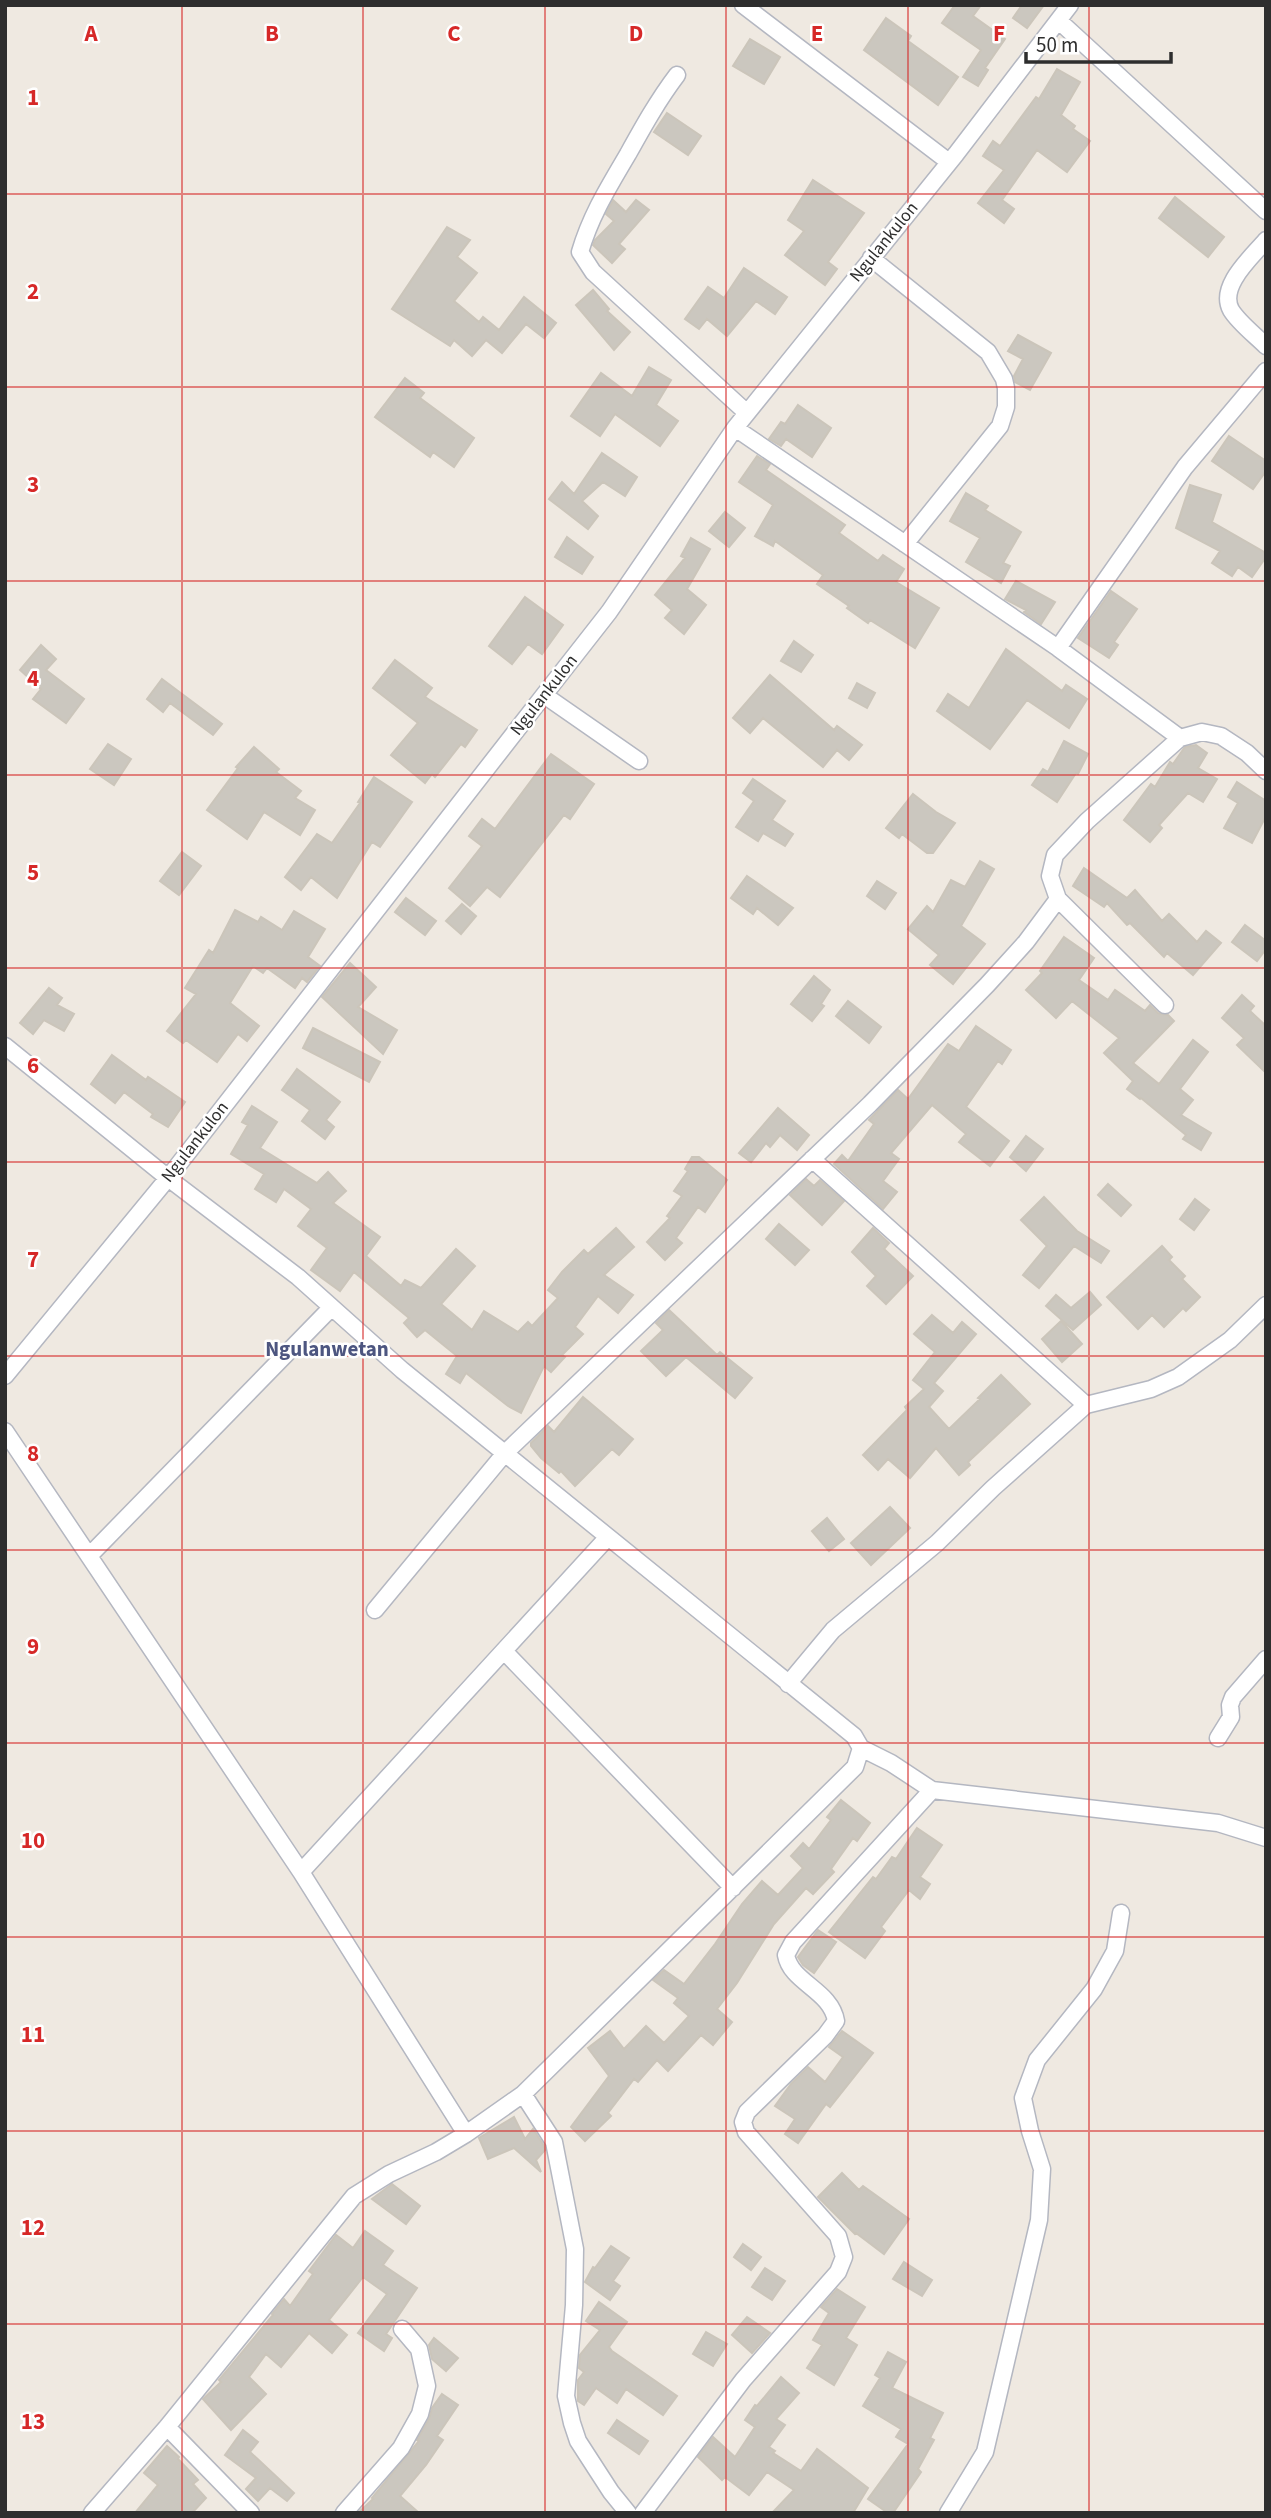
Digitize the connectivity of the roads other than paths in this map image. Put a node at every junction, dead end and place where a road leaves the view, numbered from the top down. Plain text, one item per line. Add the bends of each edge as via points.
1 (743, 5) edge
2 (1070, 5) edge
3 (1059, 21) junction
4 (677, 75) dead end
5 (949, 162) junction
6 (1266, 211) edge
7 (1266, 240) edge
8 (872, 258) junction
9 (1266, 346) edge
10 (1266, 370) edge
11 (747, 413) junction
12 (735, 428) junction
13 (905, 544) junction
14 (1058, 648) junction
15 (544, 695) junction
16 (1180, 738) junction
17 (639, 761) dead end
18 (1266, 771) edge
19 (1059, 899) junction
20 (1166, 1005) dead end
21 (5, 1046) edge
22 (812, 1159) junction
23 (168, 1178) junction
24 (1265, 1307) edge
25 (331, 1308) junction
26 (5, 1376) edge
27 (1086, 1405) junction
28 (5, 1431) edge
29 (505, 1453) junction
30 (608, 1537) junction
31 (89, 1556) junction
32 (375, 1610) dead end
33 (504, 1651) junction
34 (1266, 1659) edge
35 (788, 1684) junction
36 (1218, 1738) dead end
37 (861, 1748) junction
38 (932, 1790) junction
39 (1266, 1838) edge
40 (301, 1872) junction
41 (733, 1888) junction
42 (1121, 1913) dead end
43 (523, 2094) junction
44 (466, 2134) junction
45 (402, 2329) dead end
46 (167, 2427) junction
47 (92, 2513) edge
48 (251, 2513) edge
49 (344, 2513) edge
50 (628, 2513) edge
51 (643, 2513) edge
52 (948, 2513) edge

1 - 5 street
2 - 3 street, Ngulankulon
3 - 5 street, Ngulankulon
3 - 6 street
4 - 11 street via 603,194 580,252 593,272
5 - 8 street, Ngulankulon
7 - 9 street via 1229,288 1227,300 1232,312
8 - 11 street, Ngulankulon
8 - 13 street via 988,352 1006,388 1000,426
10 - 14 street via 1185,467
11 - 12 street, Ngulankulon
12 - 13 street
12 - 15 street, Ngulankulon via 609,612
13 - 14 street
14 - 16 street
15 - 17 street
15 - 23 street, Ngulankulon
16 - 18 street via 1202,732 1221,736
16 - 19 street via 1055,855 1050,876
19 - 20 street
19 - 22 street via 987,985
21 - 23 street
22 - 27 street
22 - 29 street
23 - 25 street via 298,1277
23 - 26 street, Ngulankulon
24 - 27 street via 1230,1340 1178,1377 1151,1389
25 - 29 street
25 - 31 street
27 - 35 street via 937,1543 833,1630
28 - 31 street
29 - 30 street
29 - 32 street
30 - 33 street
30 - 35 street
31 - 40 street
33 - 40 street
33 - 41 street
34 - 36 street via 1233,1697 1231,1717
35 - 37 street via 854,1736
37 - 38 street
37 - 41 street via 855,1767
38 - 39 street via 1218,1823
38 - 51 street via 793,1942 786,1955 788,1965 828,2002 836,2021 747,2112 743,2122 746,2132 838,2236 844,2257 841,2265 743,2380
40 - 44 street
41 - 43 street
42 - 52 street via 1115,1951 1094,1989 1037,2060 1023,2098 1042,2169 1039,2220 985,2452
43 - 44 street
43 - 50 street via 554,2142 575,2249 566,2396 572,2423 578,2441
44 - 46 street via 354,2196
45 - 49 street via 419,2349 427,2386 420,2414 401,2448
46 - 47 street
46 - 48 street

